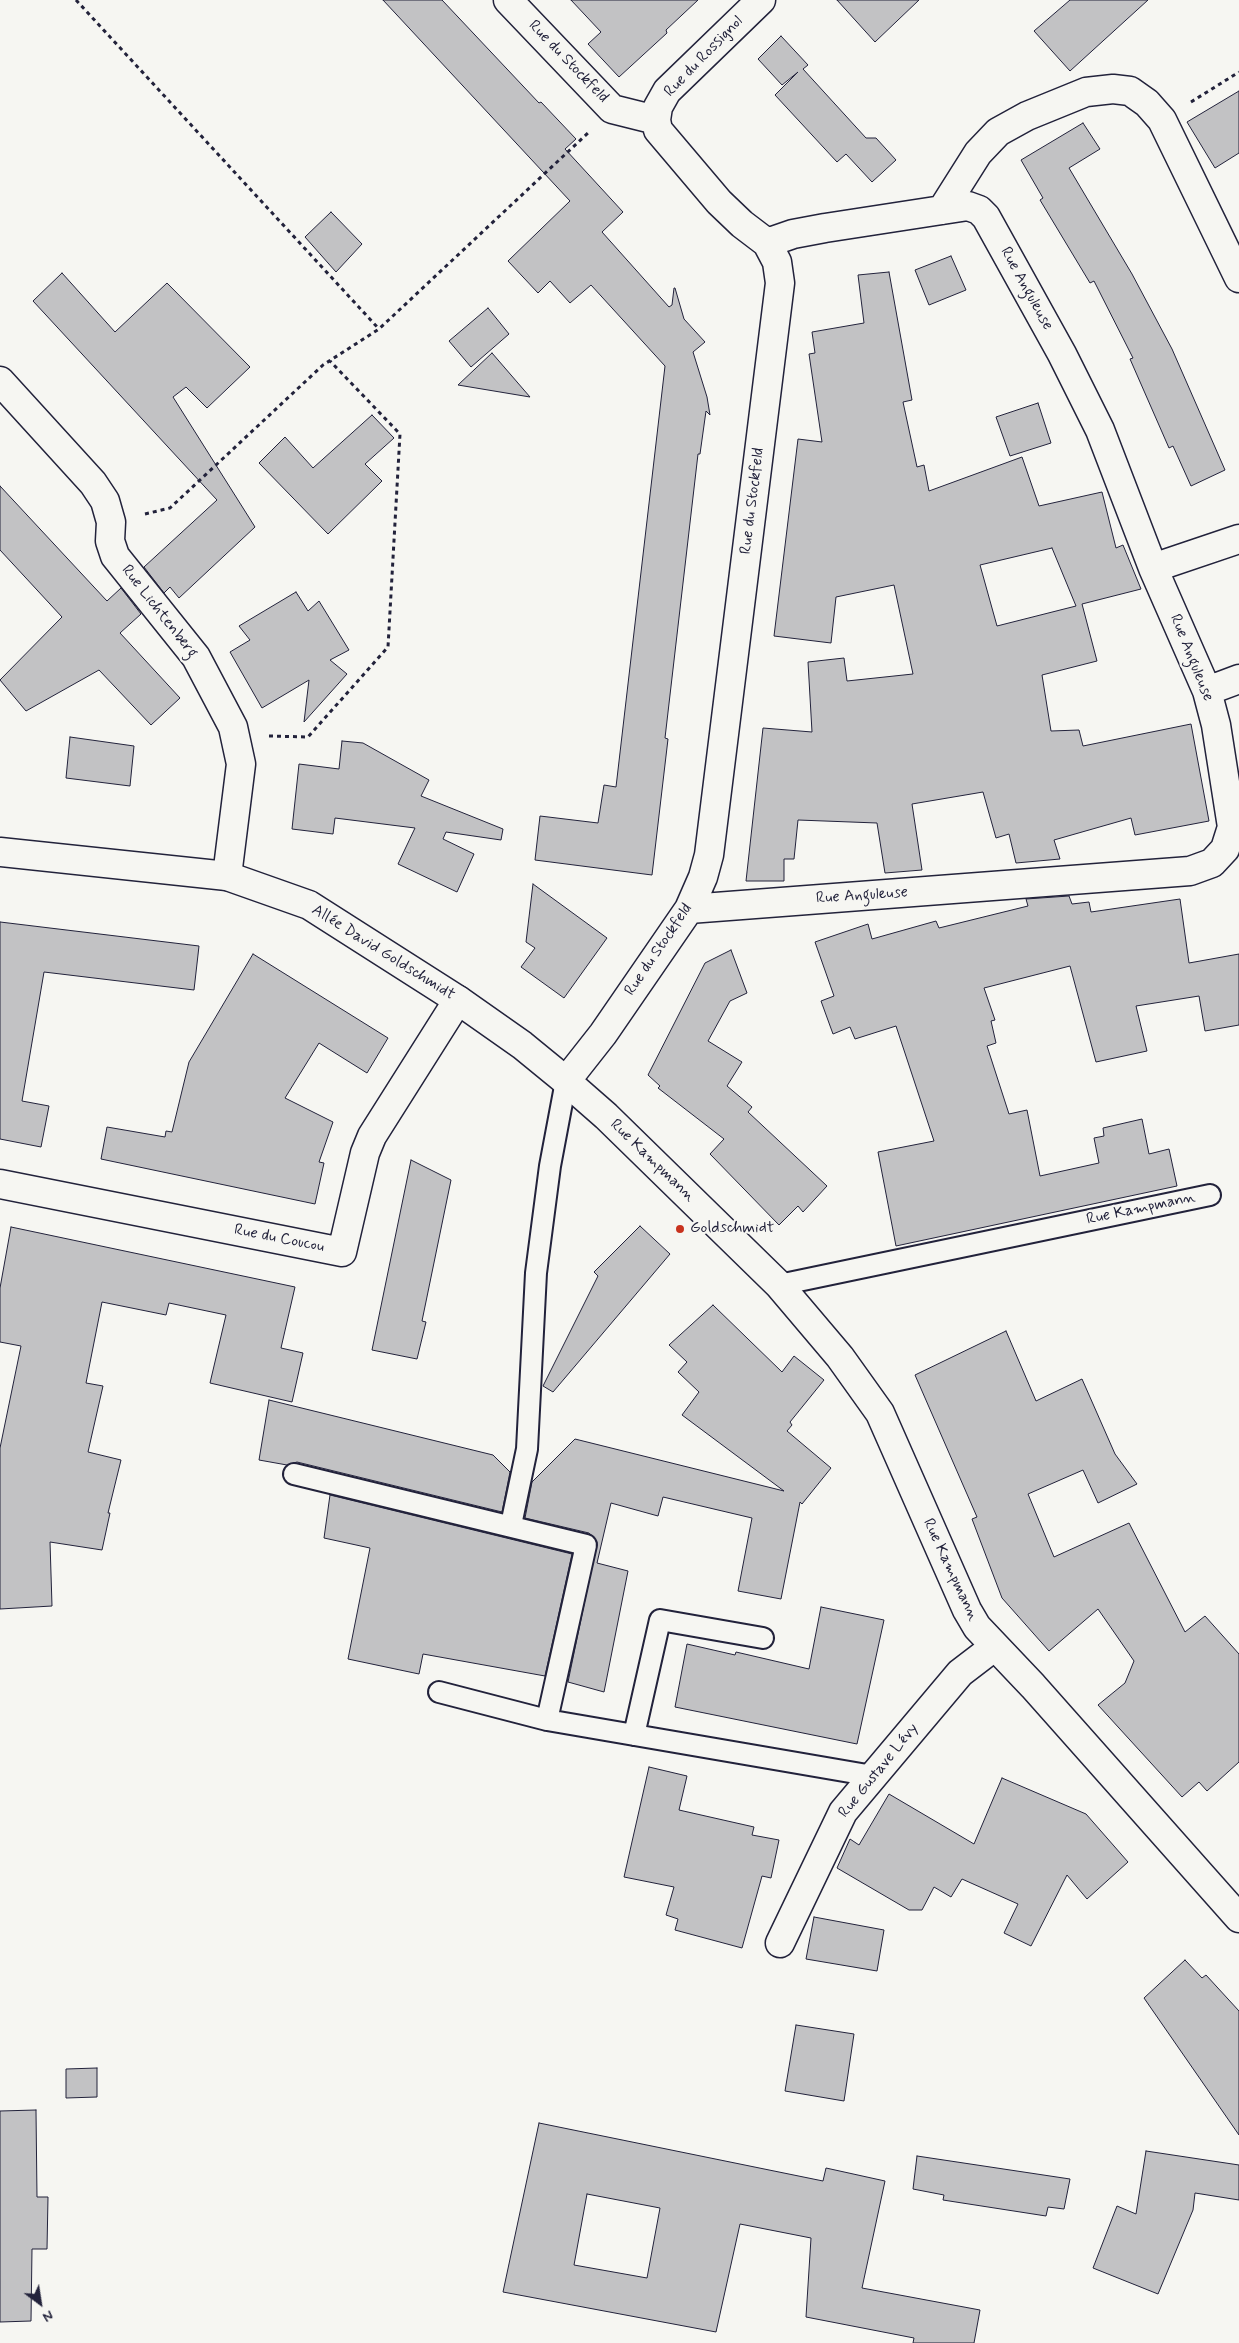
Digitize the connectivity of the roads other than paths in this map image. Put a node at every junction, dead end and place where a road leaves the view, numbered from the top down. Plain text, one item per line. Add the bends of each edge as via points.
1 (508, 0) edge
2 (761, 0) edge
3 (656, 120) junction
4 (942, 210) junction
5 (767, 243) junction
6 (1239, 278) edge
7 (0, 381) edge
8 (1239, 538) edge
9 (1153, 568) junction
10 (1239, 679) edge
11 (1207, 690) junction
12 (0, 852) edge
13 (228, 876) junction
14 (689, 909) junction
15 (458, 1000) junction
16 (566, 1081) junction
17 (0, 1184) edge
18 (1210, 1195) dead end
19 (779, 1285) junction
20 (294, 1474) dead end
21 (511, 1525) junction
22 (762, 1638) dead end
23 (994, 1647) junction
24 (439, 1692) dead end
25 (547, 1720) junction
26 (634, 1735) junction
27 (873, 1776) junction
28 (1239, 1918) edge
29 (780, 1943) dead end

1 - 3 street, Rue du Stockfeld via 612,109
2 - 3 street, Rue du Rossignol via 667,92 658,107
3 - 5 street, Rue du Stockfeld via 658,130 719,202
4 - 5 street, Rue Anguleuse via 817,229
4 - 6 street via 978,153 998,132 1027,116 1086,92 1130,91 1147,102 1162,120
4 - 9 street, Rue Anguleuse via 968,206 986,217 1100,430
5 - 14 street, Rue du Stockfeld via 777,262 778,293 709,855
7 - 13 street, Rue Lichtenberg via 93,482 105,501 115,556 196,657 223,705 236,736 241,764
8 - 9 street
9 - 11 street, Rue Anguleuse
10 - 11 street
11 - 14 street, Rue Anguleuse via 1216,725 1232,826 1225,849 1212,863 1190,871
12 - 13 street, Allée David Goldschmidt
13 - 15 street, Allée David Goldschmidt via 309,905
14 - 16 street, Rue du Stockfeld via 603,1034
15 - 16 street, Allée David Goldschmidt
15 - 17 street, Rue du Coucou via 368,1144 342,1252
16 - 19 street, Rue Kampmann
16 - 21 lane via 550,1166 536,1273 527,1449
18 - 19 lane, Rue Kampmann
19 - 23 street, Rue Kampmann via 840,1357 880,1413 967,1610
20 - 21 lane
21 - 25 lane via 586,1545
22 - 26 lane via 660,1620
23 - 27 street, Rue Gustave Lévy via 960,1672
23 - 28 street, Rue Kampmann via 1033,1686
24 - 25 lane
25 - 26 lane
26 - 27 lane
27 - 29 street, Rue Gustave Lévy via 843,1812

